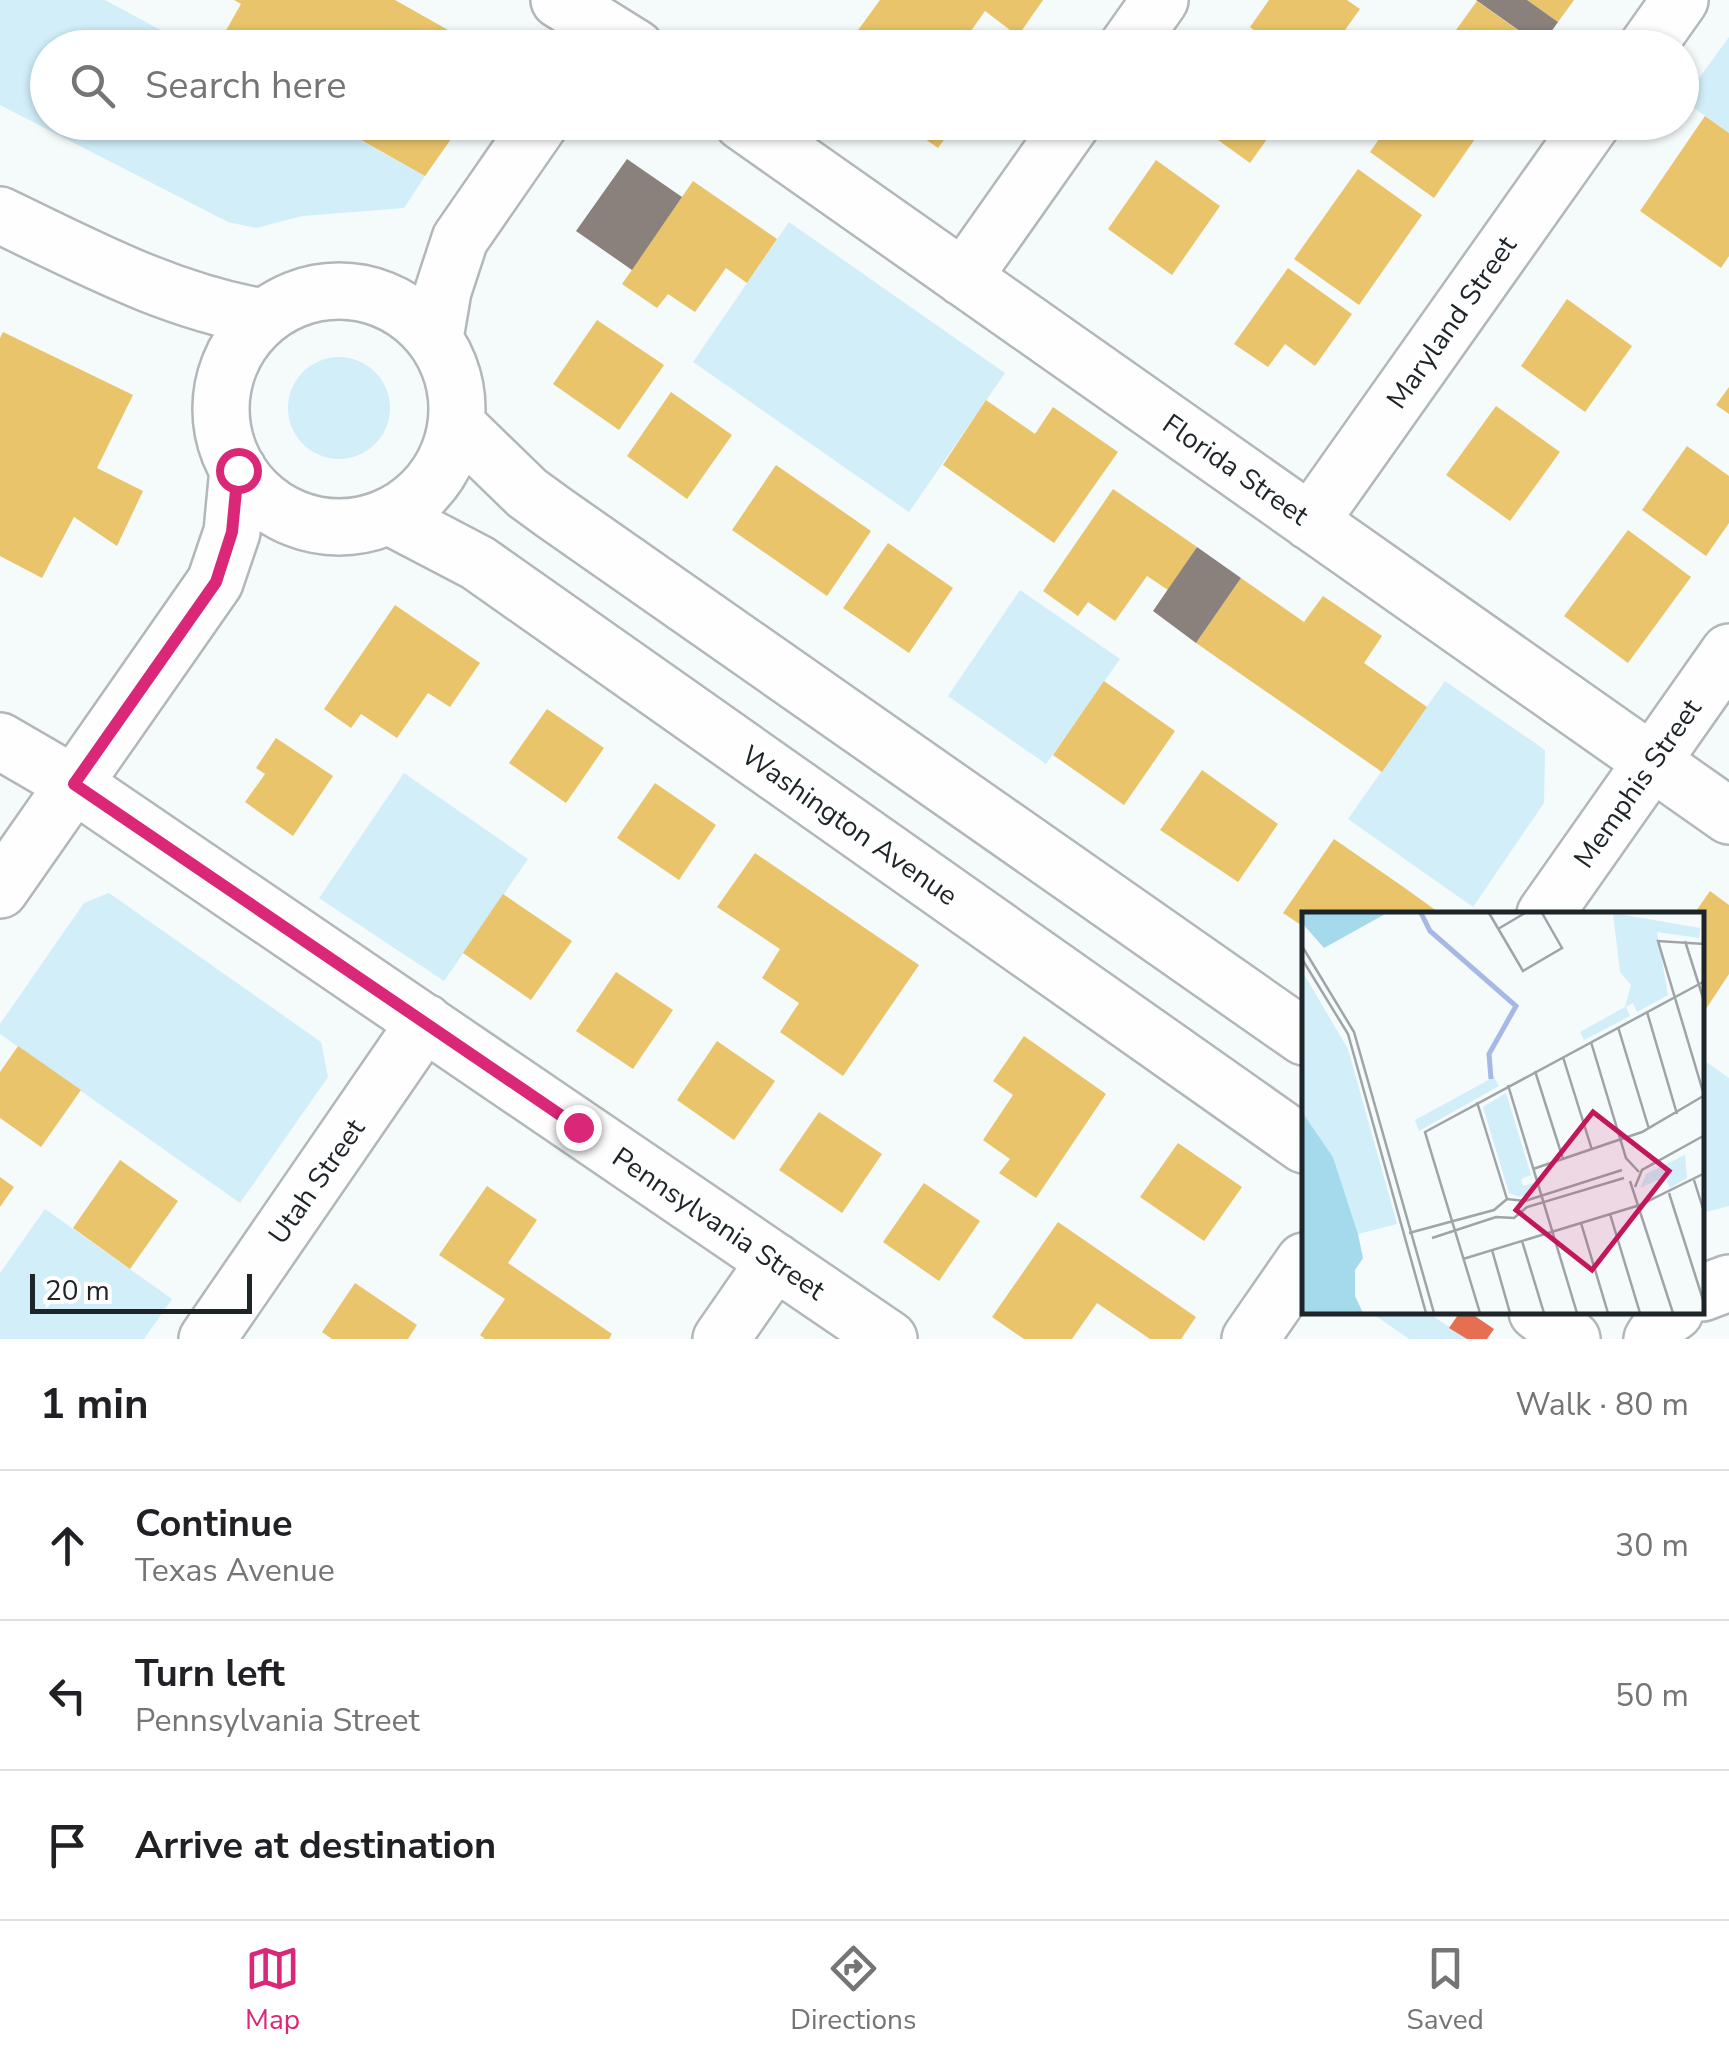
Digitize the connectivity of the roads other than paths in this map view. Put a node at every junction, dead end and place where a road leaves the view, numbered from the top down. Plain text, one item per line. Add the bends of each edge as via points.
1 (559, 0) edge
2 (1160, 0) edge
3 (1680, 0) edge
4 (614, 30) edge
5 (1139, 30) edge
6 (1659, 30) edge
7 (529, 140) edge
8 (768, 140) edge
9 (1059, 140) edge
10 (1580, 140) edge
11 (0, 215) edge
12 (460, 239) junction
13 (963, 278) junction
14 (159, 291) junction
15 (374, 294) junction
16 (263, 317) junction
17 (435, 338) junction
18 (224, 380) junction
19 (457, 425) junction
20 (238, 470) junction
21 (390, 518) junction
22 (1310, 522) junction
23 (312, 524) junction
24 (216, 582) junction
25 (1729, 652) edge
26 (0, 741) edge
27 (1650, 762) junction
28 (74, 784) junction
29 (1729, 816) edge
30 (0, 890) edge
31 (1546, 912) edge
32 (425, 1022) junction
33 (1302, 1036) edge
34 (1302, 1144) edge
35 (774, 1261) junction
36 (1302, 1265) edge
37 (1729, 1282) edge
38 (1704, 1291) edge
39 (1540, 1314) edge
40 (1673, 1314) edge
41 (207, 1339) edge
42 (721, 1339) edge
43 (889, 1339) edge
44 (1250, 1339) edge
45 (1572, 1339) edge
46 (1652, 1339) edge

1 - 4 street
2 - 5 street
3 - 6 street
7 - 12 street
8 - 13 street, Florida Street
9 - 13 street
10 - 22 street, Maryland Street
11 - 14 street
12 - 15 street via 422,270
12 - 17 street
13 - 22 street, Florida Street
14 - 16 street
14 - 18 street
15 - 16 street via 334,290 296,298
15 - 17 street via 408,312
16 - 18 street via 238,346
17 - 19 street via 457,395
18 - 20 street via 225,441
19 - 21 street via 446,463 422,495
19 - 33 street via 553,512
20 - 23 street via 257,494
20 - 24 street via 232,532
21 - 23 street
21 - 34 street, Washington Avenue via 478,563
22 - 27 street, Florida Street
23 - 24 street via 257,550
24 - 28 street
25 - 27 street, Memphis Street
26 - 28 street, Pennsylvania Street
27 - 29 street, Florida Street
27 - 31 street, Memphis Street
28 - 30 street
28 - 32 street, Pennsylvania Street
32 - 35 street, Pennsylvania Street
32 - 41 street, Utah Street
35 - 42 street
35 - 43 street, Pennsylvania Street
36 - 44 street
37 - 38 street
39 - 45 street
40 - 46 street

